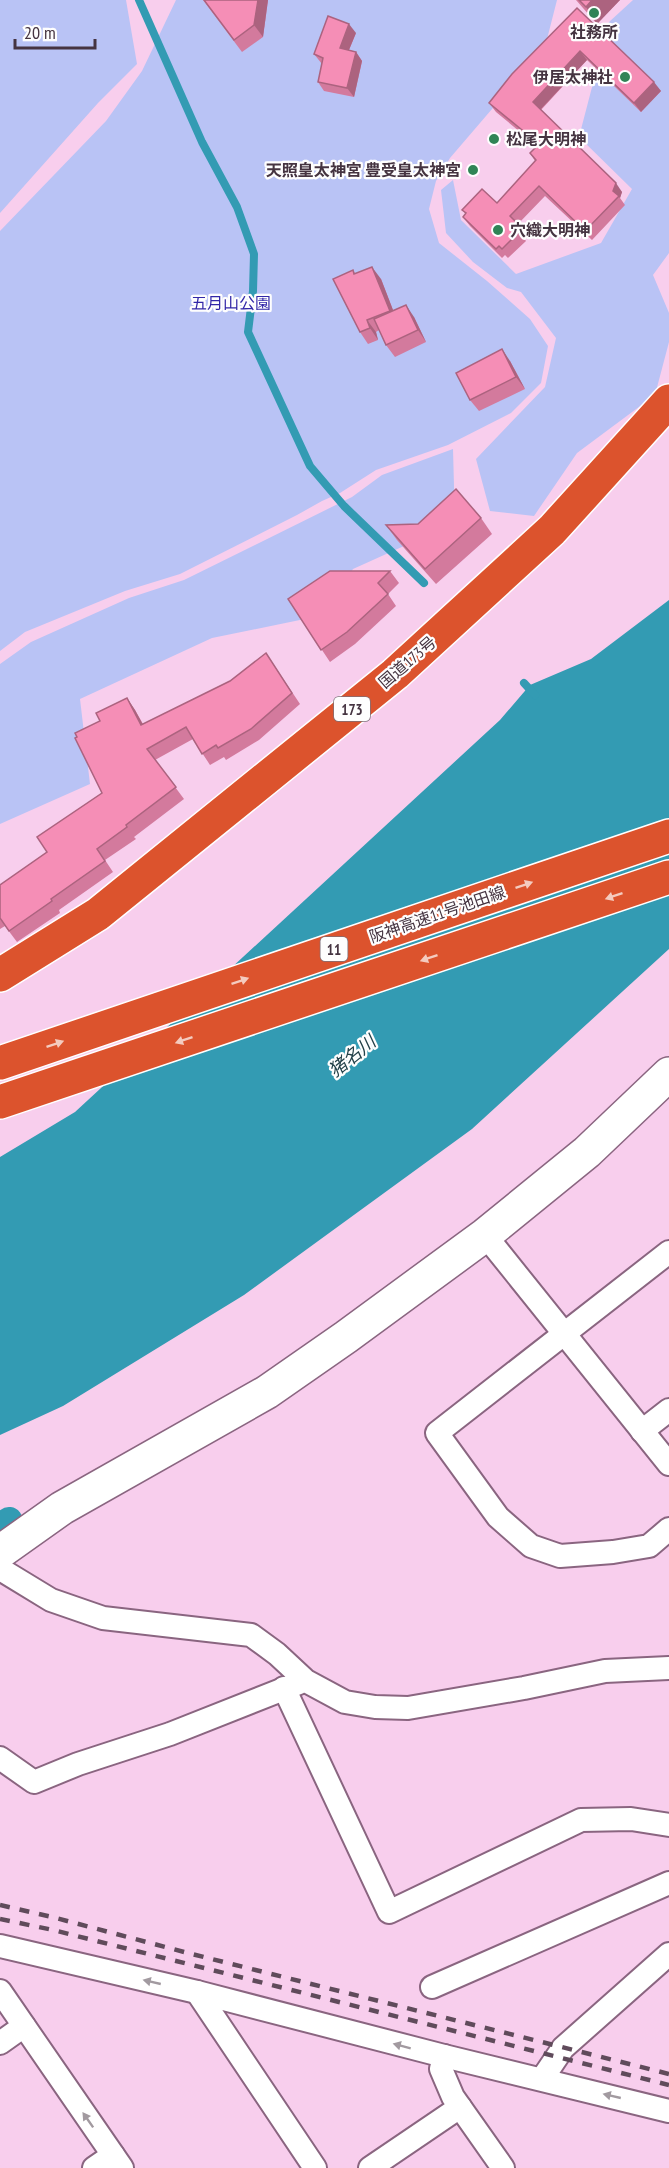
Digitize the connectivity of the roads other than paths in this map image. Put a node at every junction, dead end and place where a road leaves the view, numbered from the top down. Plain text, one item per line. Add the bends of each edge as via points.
1 (669, 401) edge
2 (669, 836) edge
3 (669, 877) edge
4 (0, 975) edge
5 (0, 1063) edge
6 (669, 1074) edge
7 (0, 1102) edge
8 (485, 1235) junction
9 (669, 1252) edge
10 (564, 1333) junction
11 (669, 1410) edge
12 (642, 1431) junction
13 (669, 1464) edge
14 (669, 1529) edge
15 (0, 1552) edge
16 (0, 1569) edge
17 (669, 1668) edge
18 (306, 1681) junction
19 (284, 1688) junction
20 (0, 1758) edge
21 (669, 1824) edge
22 (669, 1883) edge
23 (0, 1946) edge
24 (669, 1954) edge
25 (432, 1987) dead end
26 (0, 1992) edge
27 (197, 1992) junction
28 (24, 2026) junction
29 (0, 2043) edge
30 (444, 2056) junction
31 (542, 2079) junction
32 (460, 2107) junction
33 (669, 2110) edge
34 (117, 2161) edge
35 (94, 2168) edge
36 (315, 2168) edge
37 (370, 2168) edge
38 (503, 2168) edge

1 - 4 highway, 国道173号 / 173 via 552,530 395,674 98,914
5 -> 2 highway, 阪神高速11号池田線 / 11
3 -> 7 highway, 11
6 - 8 street via 587,1152
8 - 10 street
8 - 15 street via 267,1392 62,1508
9 - 10 street
10 - 12 street
10 - 14 street via 437,1433 498,1517 531,1546 560,1556 613,1552 649,1546
11 - 12 street
12 - 13 street
16 - 18 street via 51,1600 103,1618 251,1635
17 - 18 street via 605,1671 408,1708 345,1702
18 - 19 street
19 - 20 street via 34,1782
19 - 21 street via 389,1912 581,1820 631,1819
22 - 25 street
27 -> 23 street
24 - 31 street via 563,2048
26 - 28 street
30 -> 27 street
27 - 36 street
28 - 29 street
34 -> 28 street
30 - 31 street
30 - 32 street via 441,2069
33 -> 31 street
32 - 37 street
32 - 38 street
34 - 35 street

